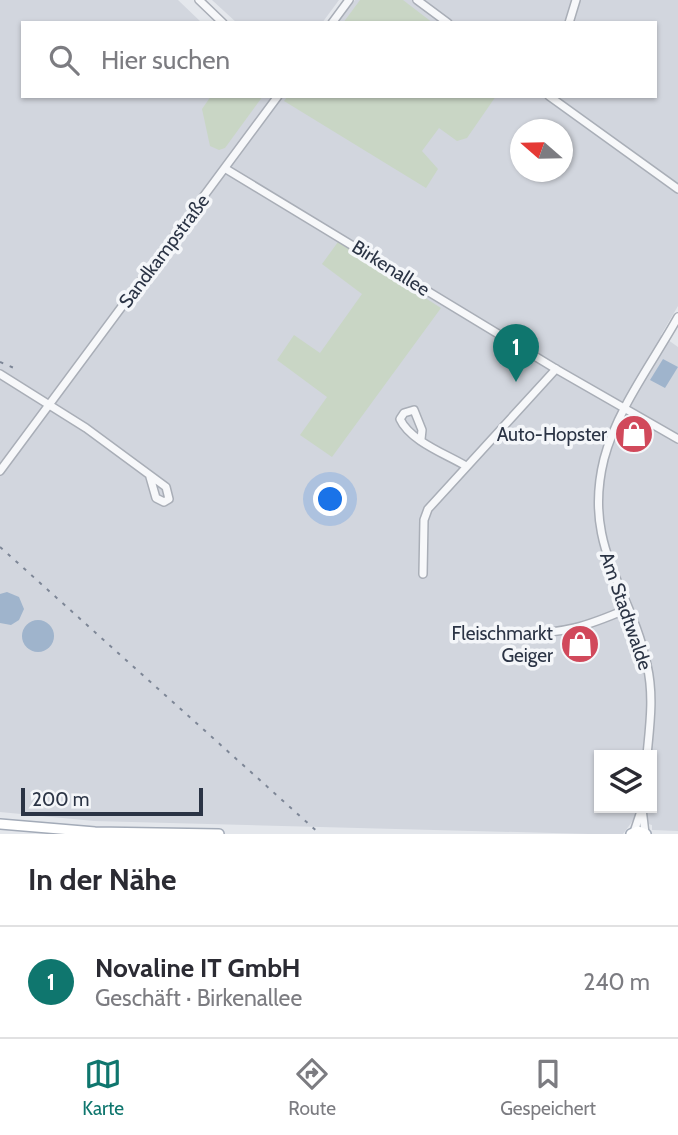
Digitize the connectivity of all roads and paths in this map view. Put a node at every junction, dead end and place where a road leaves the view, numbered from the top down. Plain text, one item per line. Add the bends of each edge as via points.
1 (199, 0) edge
2 (349, 0) edge
3 (417, 0) edge
4 (576, 0) edge
5 (221, 21) edge
6 (333, 21) edge
7 (445, 21) edge
8 (570, 21) edge
9 (277, 98) edge
10 (552, 98) edge
11 (226, 169) junction
12 (678, 189) edge
13 (678, 317) edge
14 (556, 369) junction
15 (0, 374) edge
16 (48, 405) junction
17 (625, 410) junction
18 (421, 439) dead end
19 (678, 439) edge
20 (466, 466) junction
21 (0, 471) edge
22 (150, 477) dead end
23 (424, 574) dead end
24 (627, 609) junction
25 (520, 634) dead end
26 (647, 750) edge
27 (640, 813) edge
28 (643, 813) edge
29 (0, 824) edge
30 (633, 833) edge
31 (219, 834) edge
32 (645, 834) edge

1 - 5 street
2 - 6 street
3 - 7 street
4 - 8 street
9 - 11 street, Sandkampstraße
10 - 12 street
11 - 14 street, Birkenallee
11 - 16 street, Sandkampstraße
13 - 17 street, Am Stadtwalde
14 - 17 street, Birkenallee
14 - 20 street
15 - 16 street
16 - 21 street, Sandkampstraße
16 - 22 street
17 - 19 street, Birkenallee
17 - 24 street, Am Stadtwalde via 604,460 599,501 603,544
18 - 20 street
20 - 23 street via 428,509
24 - 25 street via 582,628
24 - 26 street, Am Stadtwalde via 650,683
27 - 30 street
28 - 32 street
29 - 31 main road via 95,832
30 - 32 main road

